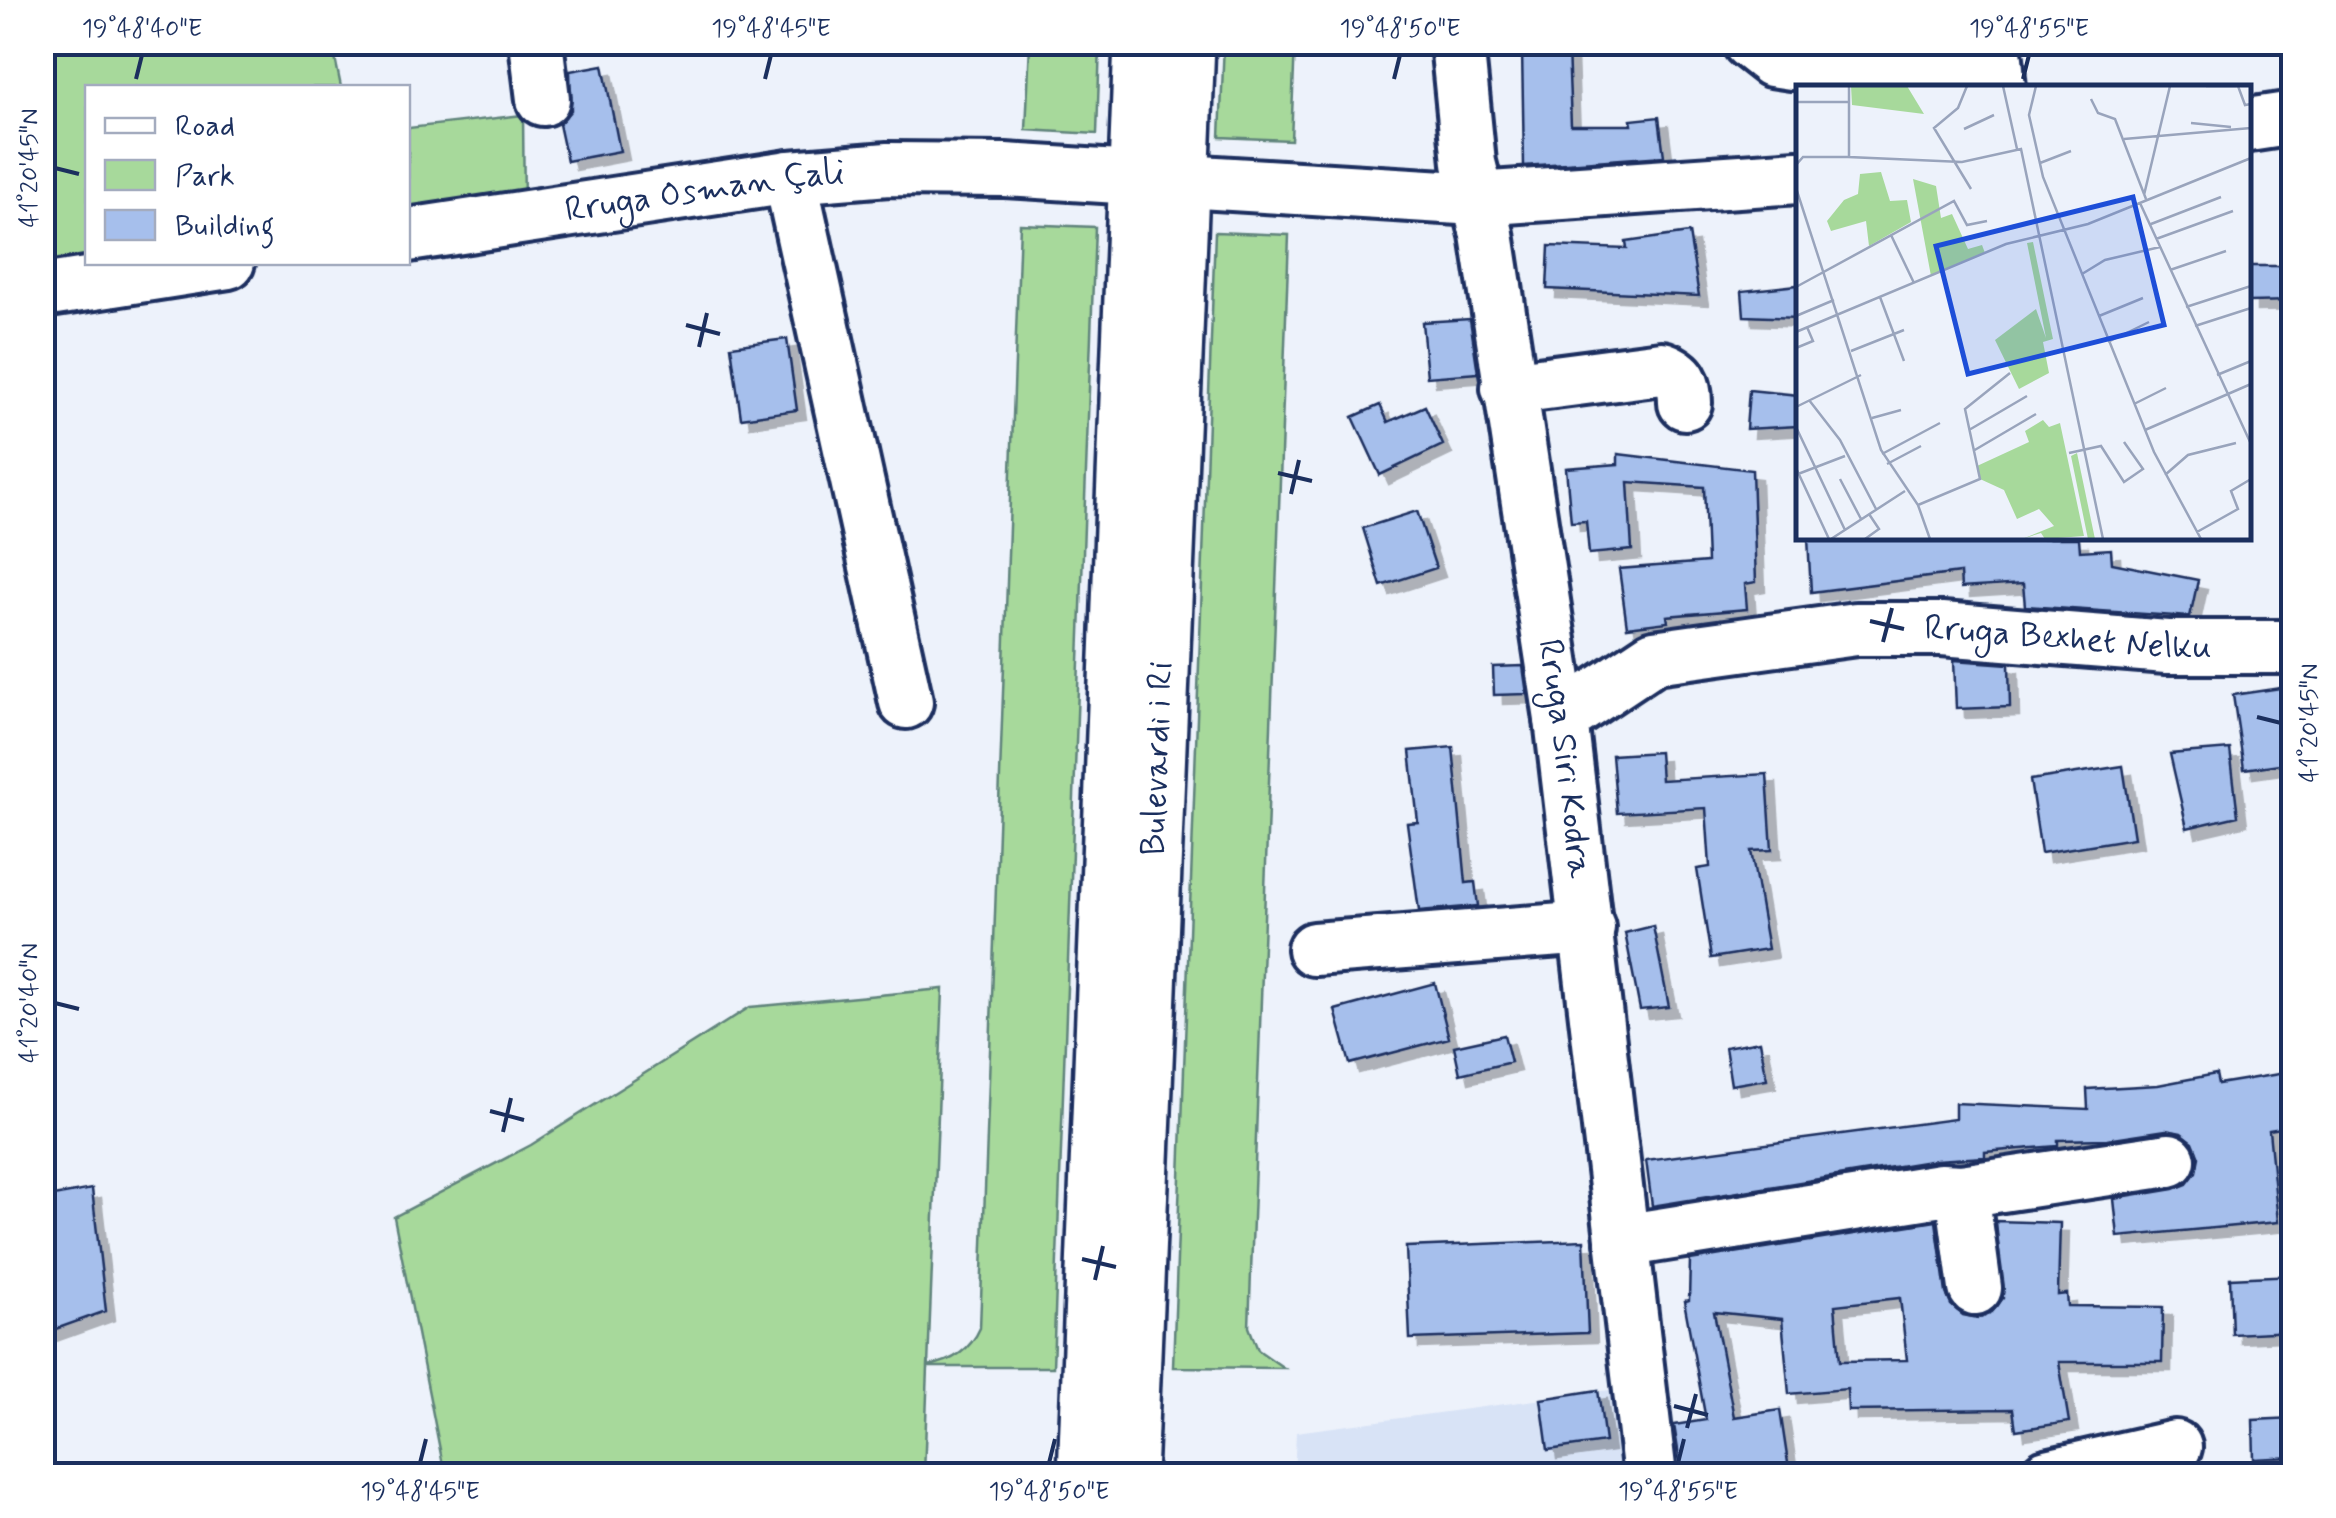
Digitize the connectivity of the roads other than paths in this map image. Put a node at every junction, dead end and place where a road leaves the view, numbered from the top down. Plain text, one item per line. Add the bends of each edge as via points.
1 (536, 42) edge
2 (1142, 42) edge
3 (1187, 42) edge
4 (1457, 42) edge
5 (1749, 42) edge
6 (1997, 63) edge
7 (2294, 89) edge
8 (2251, 96) edge
9 (543, 99) dead end
10 (2294, 118) edge
11 (2251, 125) edge
12 (790, 177) junction
13 (1796, 177) edge
14 (1160, 180) junction
15 (1477, 200) junction
16 (410, 235) edge
17 (209, 265) edge
18 (42, 291) edge
19 (1508, 388) junction
20 (1685, 404) dead end
21 (2294, 647) edge
22 (906, 702) dead end
23 (1561, 719) junction
24 (1588, 928) junction
25 (1314, 948) dead end
26 (2169, 1160) dead end
27 (1962, 1191) junction
28 (1622, 1241) junction
29 (1975, 1288) dead end
30 (2175, 1447) dead end
31 (1086, 1476) edge
32 (1128, 1476) edge
33 (1650, 1476) edge
34 (2047, 1476) edge

1 - 9 street
2 - 14 main road, Bulevardi i Ri
3 - 14 main road, Bulevardi i Ri
4 - 15 street, Rruga Siri Kodra
5 - 6 street via 1772,60 1792,63 1910,69
7 - 8 street
10 - 11 street
12 - 14 street, Rruga Osman Çali via 888,169
12 - 16 street, Rruga Osman Çali
12 - 22 street
13 - 15 street, Rruga Osman Çali
14 - 15 street, Rruga Osman Çali
14 - 31 main road, Bulevardi i Ri
14 - 32 main road, Bulevardi i Ri
15 - 19 street, Rruga Siri Kodra
17 - 18 street
19 - 20 street via 1662,368 1678,373
19 - 23 street, Rruga Siri Kodra
21 - 23 street, Rruga Bexhet Nelku via 2167,647 1942,628 1856,629 1654,656
23 - 24 street, Rruga Siri Kodra
24 - 25 street
24 - 28 street, Rruga Siri Kodra
26 - 27 street
27 - 28 street
27 - 29 street
28 - 33 street, Rruga Siri Kodra
30 - 34 street

